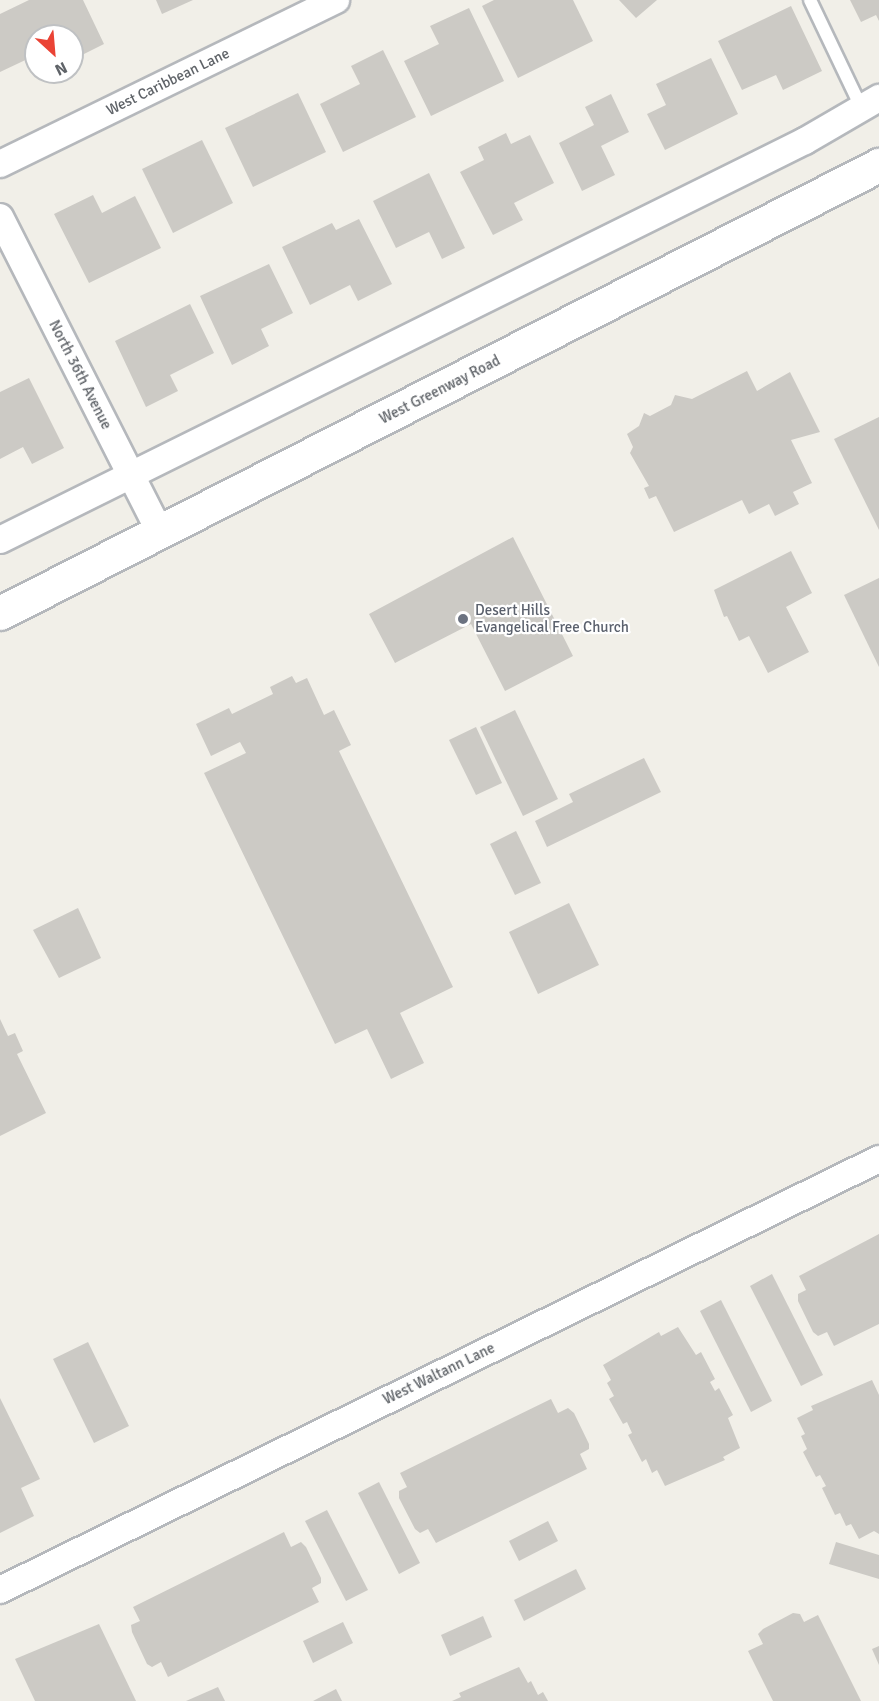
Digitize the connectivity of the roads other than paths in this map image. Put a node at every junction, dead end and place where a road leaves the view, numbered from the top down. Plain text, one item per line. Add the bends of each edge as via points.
1 (336, 0) edge
2 (810, 0) edge
3 (870, 102) edge
4 (0, 164) edge
5 (879, 165) edge
6 (0, 218) edge
7 (130, 473) junction
8 (160, 532) junction
9 (0, 540) edge
10 (0, 613) edge
11 (879, 1159) edge
12 (0, 1590) edge

1 - 4 street, West Caribbean Lane
2 - 3 lane
3 - 7 street via 805,141 180,453
5 - 8 main road, West Greenway Road
6 - 7 street, North 36th Avenue
7 - 8 street, North 36th Avenue
7 - 9 street
8 - 10 main road, West Greenway Road
11 - 12 street, West Waltann Lane

